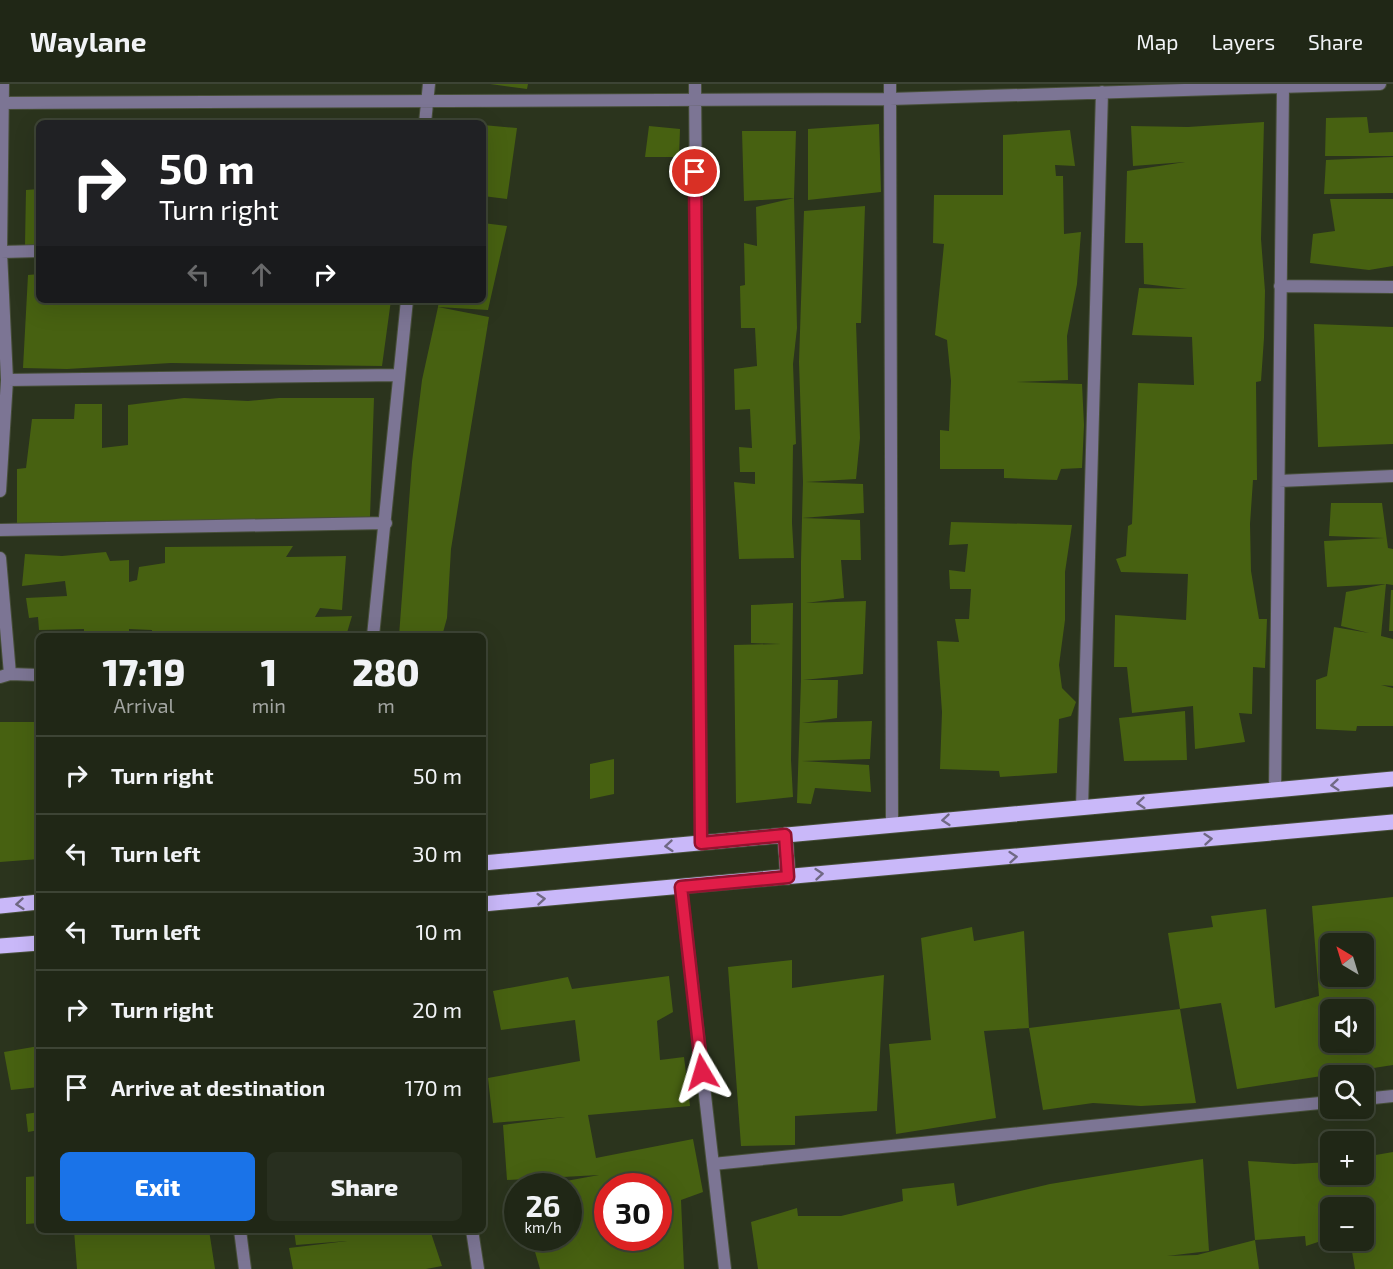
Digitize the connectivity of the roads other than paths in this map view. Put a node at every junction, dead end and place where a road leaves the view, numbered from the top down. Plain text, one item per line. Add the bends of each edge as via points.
1 (3, 84) edge
2 (429, 84) edge
3 (695, 84) edge
4 (890, 84) edge
5 (1380, 84) edge
6 (1282, 87) junction
7 (1102, 92) junction
8 (890, 99) junction
9 (694, 100) junction
10 (427, 101) junction
11 (1, 103) edge
12 (424, 120) edge
13 (36, 251) edge
14 (1, 252) edge
15 (1281, 286) junction
16 (1393, 287) edge
17 (407, 303) edge
18 (399, 375) junction
19 (7, 380) junction
20 (1393, 476) edge
21 (1279, 481) junction
22 (0, 491) edge
23 (386, 523) junction
24 (0, 530) edge
25 (0, 558) edge
26 (373, 633) edge
27 (36, 675) edge
28 (5, 676) edge
29 (1393, 779) edge
30 (1275, 790) junction
31 (1082, 808) junction
32 (1393, 822) edge
33 (892, 825) junction
34 (785, 835) junction
35 (701, 843) junction
36 (486, 863) edge
37 (788, 877) junction
38 (681, 887) junction
39 (36, 902) edge
40 (486, 904) edge
41 (0, 906) edge
42 (36, 943) edge
43 (0, 946) edge
44 (1393, 1096) edge
45 (1374, 1098) edge
46 (1320, 1103) edge
47 (713, 1164) junction
48 (240, 1233) edge
49 (472, 1233) edge
50 (245, 1269) edge
51 (478, 1269) edge
52 (725, 1269) edge

1 - 11 street
2 - 10 street
3 - 9 street
4 - 8 street
5 - 6 street
6 - 7 street
6 - 15 street
7 - 8 street
7 - 31 street
8 - 9 street
8 - 33 street
9 - 10 street
9 - 35 street
10 - 11 street
10 - 12 street
11 - 14 street
13 - 14 street
14 - 19 street
15 - 16 street
15 - 21 street
17 - 18 street
18 - 19 street
18 - 23 street
19 - 22 street
20 - 21 street
21 - 30 street
23 - 24 street
23 - 26 street
25 - 28 street
27 - 28 street
29 -> 30 main road
30 -> 31 main road
31 -> 33 main road
37 -> 32 main road
33 - 34 main road
34 - 35 main road
34 - 37 main road
35 -> 36 main road
37 - 38 main road
40 -> 38 main road
38 - 47 street
39 -> 41 main road
42 - 43 main road
44 - 45 street
46 - 47 street
47 - 52 street
48 - 50 street
49 - 51 street

